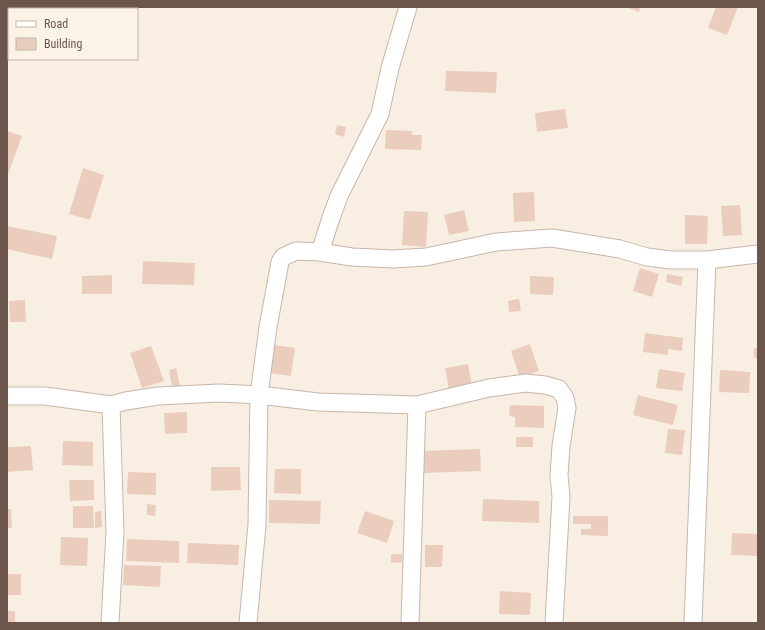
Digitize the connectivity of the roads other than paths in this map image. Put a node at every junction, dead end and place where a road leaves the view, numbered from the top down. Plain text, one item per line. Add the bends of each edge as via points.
1 (408, 7) edge
2 (320, 252) junction
3 (758, 254) edge
4 (707, 260) junction
5 (259, 395) junction
6 (7, 396) edge
7 (111, 405) junction
8 (417, 405) junction
9 (110, 623) edge
10 (248, 623) edge
11 (410, 623) edge
12 (554, 623) edge
13 (693, 623) edge

1 - 2 street via 380,114 339,196
2 - 4 street via 393,259 426,257 496,242 552,238 647,257
2 - 5 street via 296,251 283,256 280,262
3 - 4 street
4 - 13 street
5 - 7 street via 195,393 158,396
5 - 8 street via 318,402
5 - 10 street via 257,525
6 - 7 street via 45,396
7 - 9 street via 114,532
8 - 11 street
8 - 12 street via 489,388 526,383 558,389 565,398 567,408 559,475 561,497

